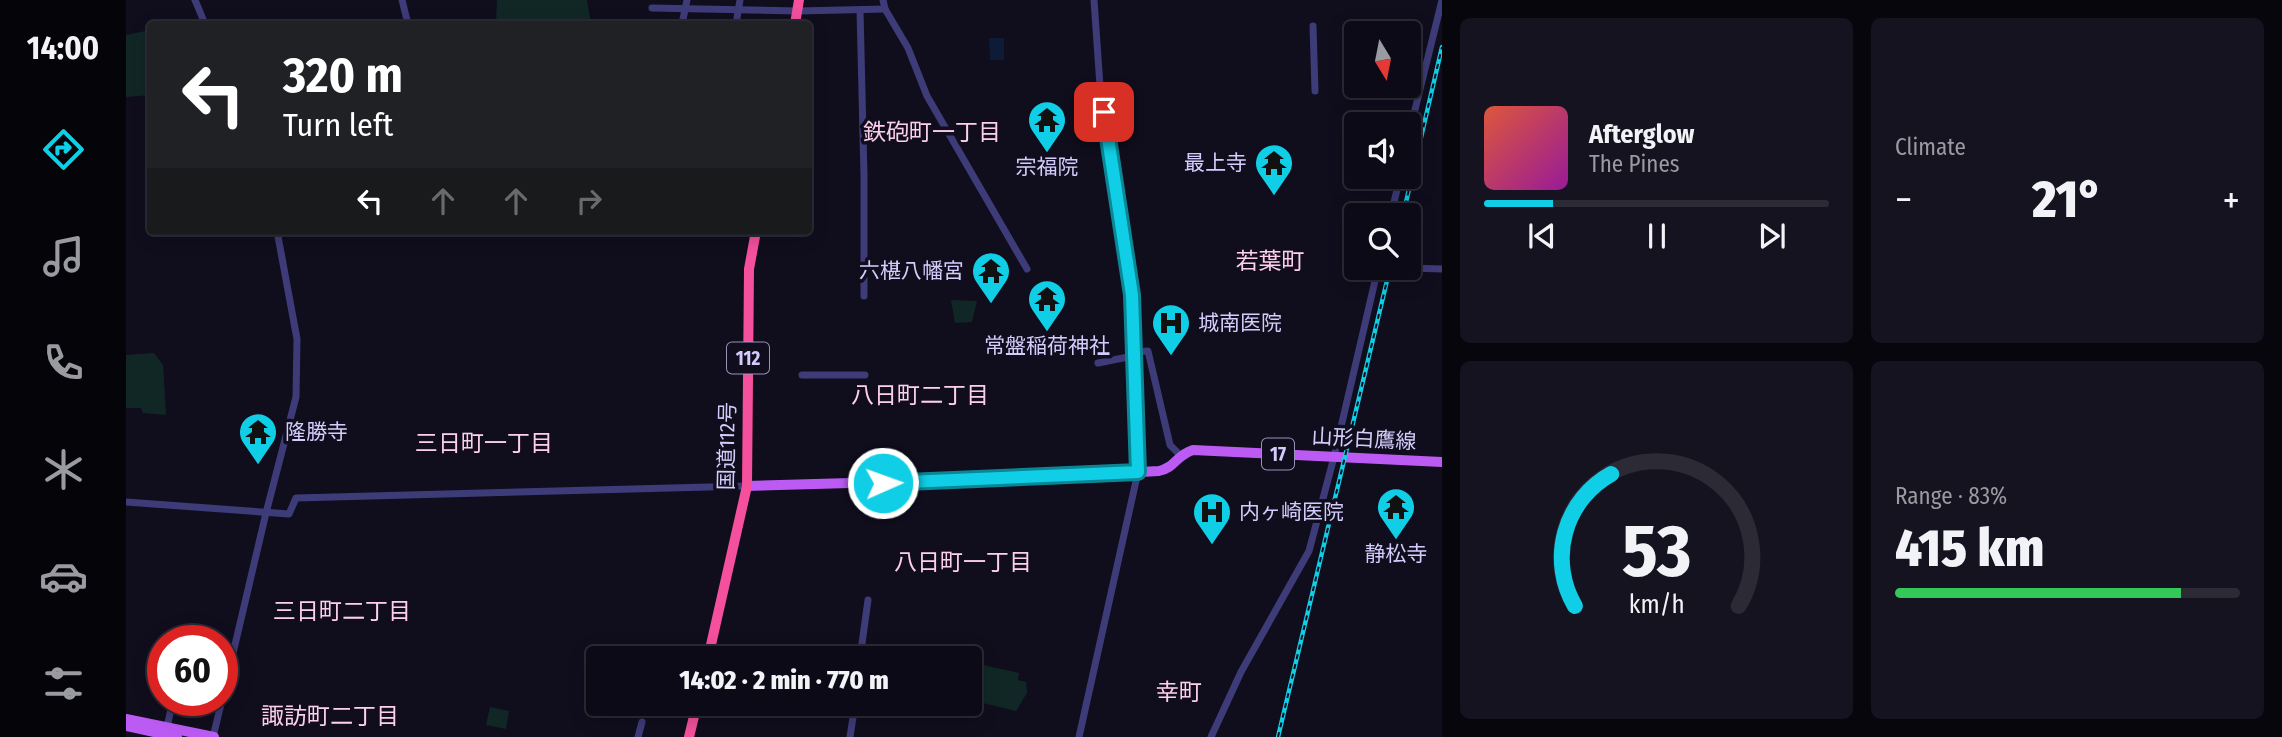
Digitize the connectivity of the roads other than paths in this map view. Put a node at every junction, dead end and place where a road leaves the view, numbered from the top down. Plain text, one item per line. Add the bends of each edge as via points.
1 (195, 0) edge
2 (402, 0) edge
3 (740, 0) edge
4 (883, 0) edge
5 (1094, 0) edge
6 (1442, 0) edge
7 (686, 4) edge
8 (798, 6) edge
9 (652, 8) dead end
10 (885, 9) junction
11 (738, 10) junction
12 (860, 10) junction
13 (204, 21) edge
14 (407, 21) edge
15 (736, 21) edge
16 (1313, 26) dead end
17 (1315, 91) dead end
18 (1414, 112) edge
19 (278, 235) edge
20 (755, 235) edge
21 (1421, 268) edge
22 (1027, 269) dead end
23 (1442, 269) edge
24 (1375, 280) edge
25 (864, 296) dead end
26 (1133, 354) junction
27 (1098, 363) dead end
28 (802, 375) dead end
29 (865, 375) dead end
30 (1179, 454) junction
31 (1334, 457) junction
32 (1442, 462) edge
33 (1138, 472) junction
34 (747, 486) junction
35 (126, 502) edge
36 (266, 513) junction
37 (868, 600) dead end
38 (238, 632) edge
39 (711, 646) edge
40 (862, 646) edge
41 (169, 716) edge
42 (219, 716) edge
43 (694, 716) edge
44 (853, 716) edge
45 (126, 719) edge
46 (642, 722) dead end
47 (126, 726) edge
48 (167, 727) junction
49 (177, 737) edge
50 (214, 737) edge
51 (638, 737) edge
52 (690, 737) edge
53 (850, 737) edge
54 (1079, 737) edge
55 (1211, 737) edge

1 - 13 street
2 - 14 street
3 - 11 street
4 - 10 street
5 - 26 street via 1100,86 1132,295
6 - 18 street
7 - 9 street
7 - 11 street
8 - 11 street
8 - 12 street
10 - 12 street
10 - 22 street via 928,96
11 - 15 street
12 - 25 street
16 - 17 street
19 - 36 street via 297,339 298,383
20 - 34 highway, 国道112号 / 112 via 749,269
21 - 23 street
24 - 31 street
26 - 27 street
26 - 30 street via 1148,351 1170,446
26 - 33 street
28 - 29 street
30 - 31 main road, 山形白鷹線 / 17 via 1194,450
30 - 33 main road, 山形白鷹線 / 17 via 1167,469
31 - 32 main road, 山形白鷹線 / 17
31 - 55 street via 1309,551 1241,672
33 - 34 main road, 山形白鷹線 / 17
33 - 54 street
34 - 36 street via 296,498 289,514
34 - 39 highway, 国道112号 / 112
35 - 36 street
36 - 38 street
37 - 40 street
41 - 48 street
42 - 50 street
43 - 52 highway
44 - 53 street
45 - 48 main road
46 - 51 street
47 - 49 main road
48 - 50 main road

